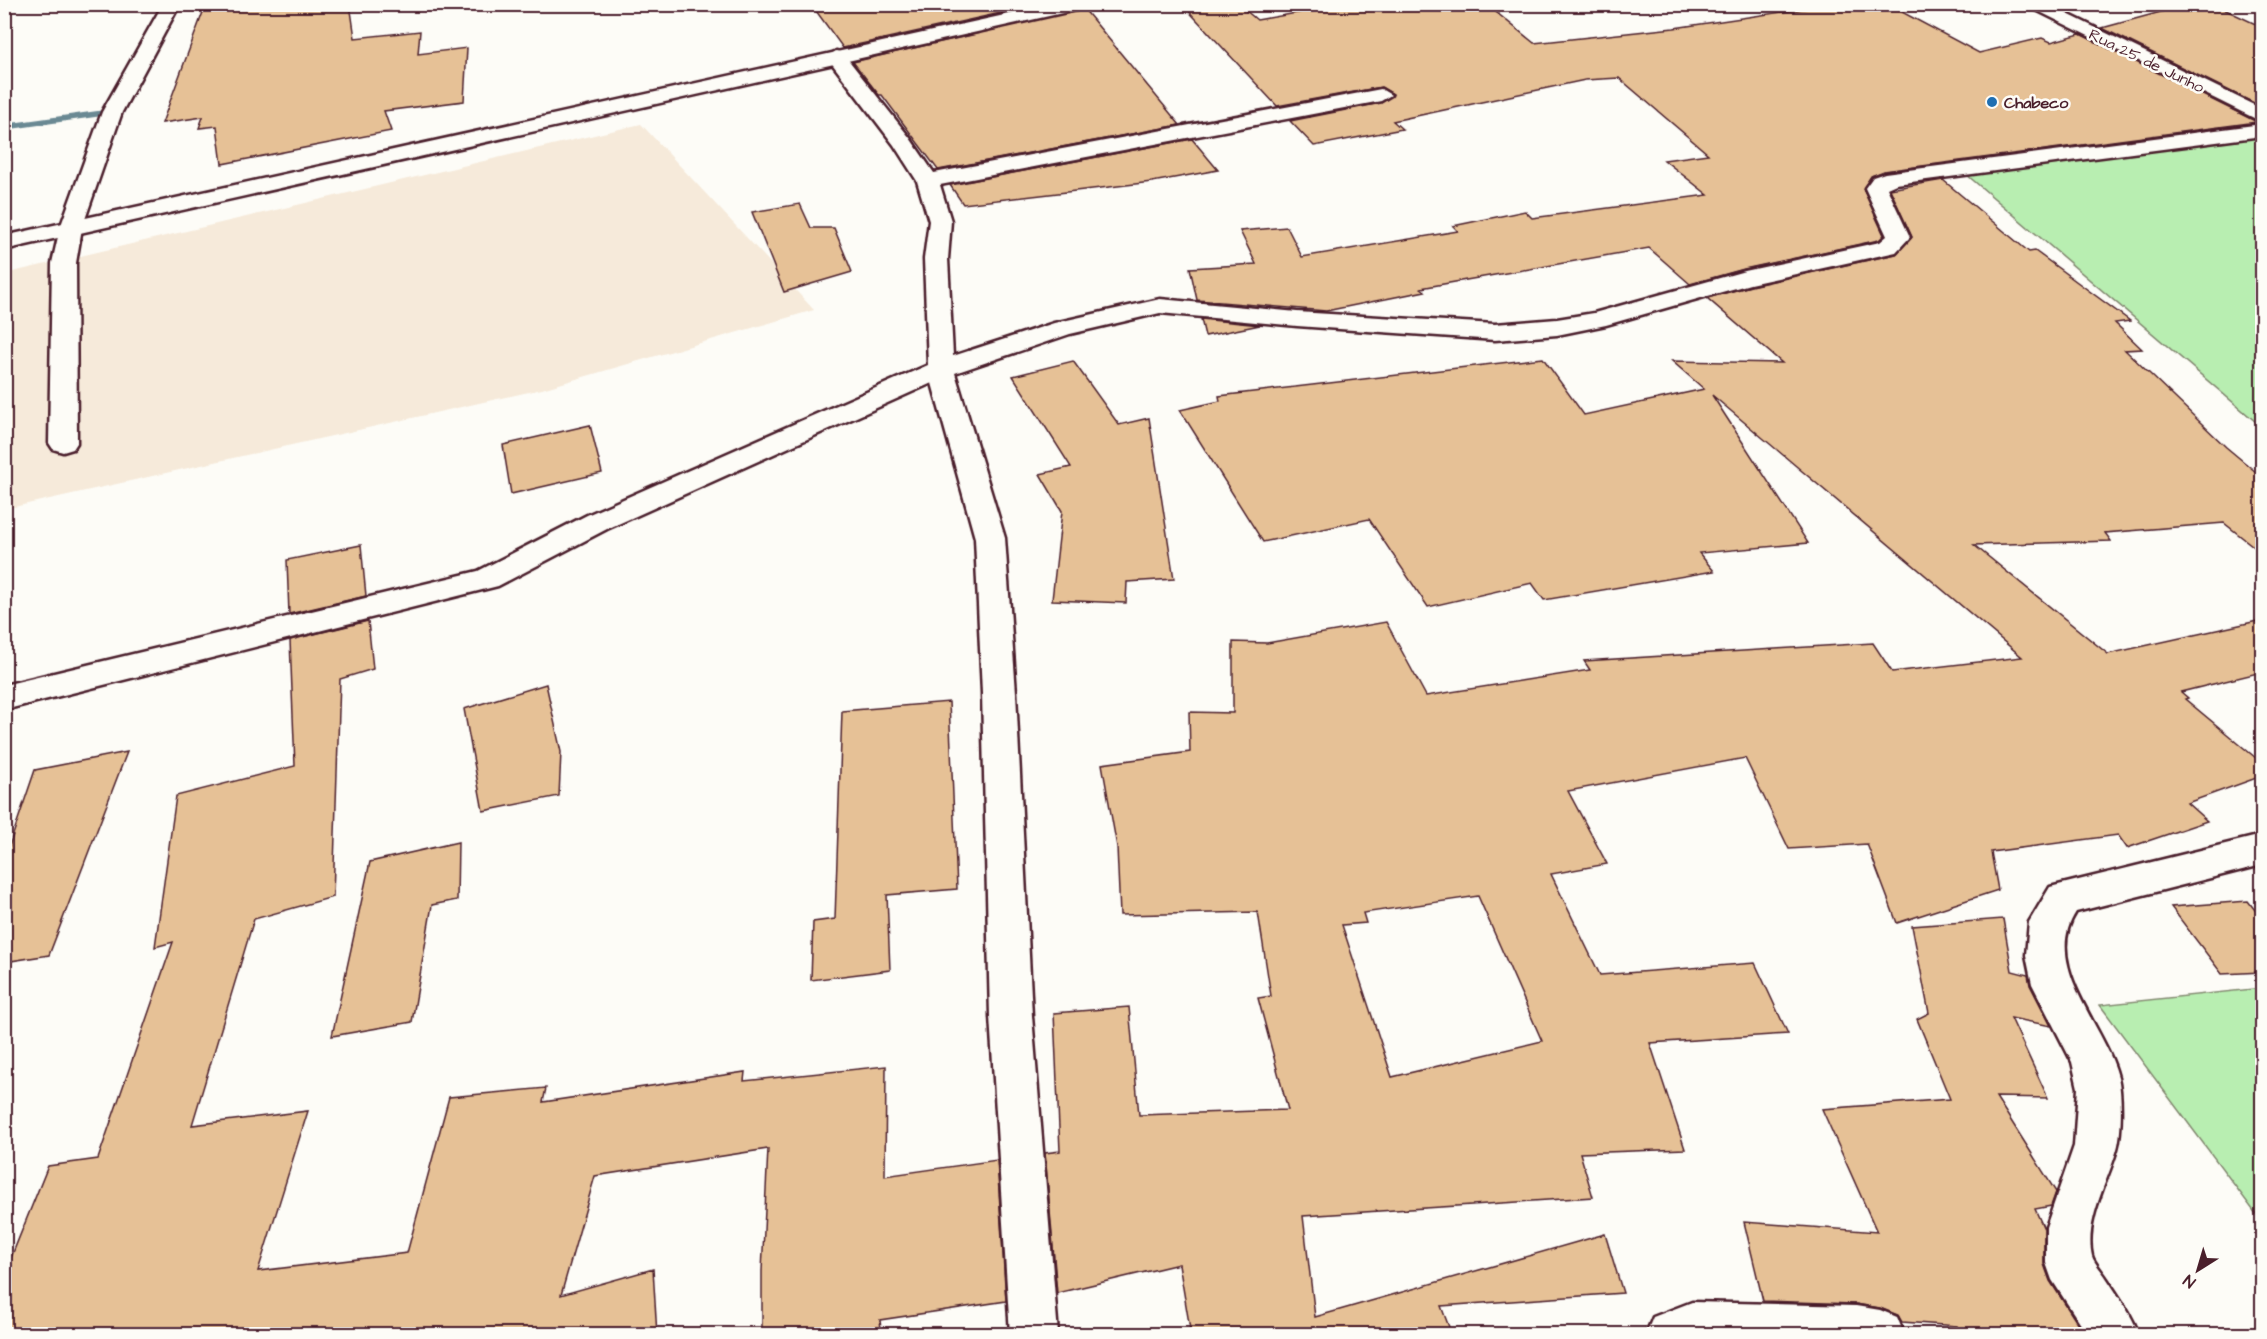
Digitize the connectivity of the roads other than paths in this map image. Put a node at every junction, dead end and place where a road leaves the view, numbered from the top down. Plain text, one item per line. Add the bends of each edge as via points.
1 (172, 4) edge
2 (1080, 4) edge
3 (2032, 4) edge
4 (836, 57) junction
5 (1382, 95) dead end
6 (2262, 116) edge
7 (2262, 130) edge
8 (928, 182) junction
9 (71, 228) junction
10 (4, 243) edge
11 (941, 369) junction
12 (63, 443) dead end
13 (4, 698) edge
14 (2262, 850) edge
15 (1034, 1335) edge
16 (1670, 1335) edge
17 (1880, 1335) edge
18 (2115, 1335) edge

1 - 9 street via 112,112
2 - 4 street
3 - 6 street, Rua 25 de Junho
4 - 8 street via 903,142
4 - 9 street
5 - 8 street
7 - 11 street via 1893,178 1876,188 1899,237 1888,247 1744,279 1597,320 1495,332 1160,306 1063,328
8 - 11 street via 940,221 936,259
9 - 10 street
9 - 12 street via 64,263
11 - 13 street via 597,522 488,579
11 - 15 street via 990,538 1011,1016
14 - 18 street via 2064,898 2048,922 2046,955 2052,984 2092,1058 2099,1088 2097,1146 2069,1227 2069,1263
16 - 17 street via 1692,1326 1856,1330

